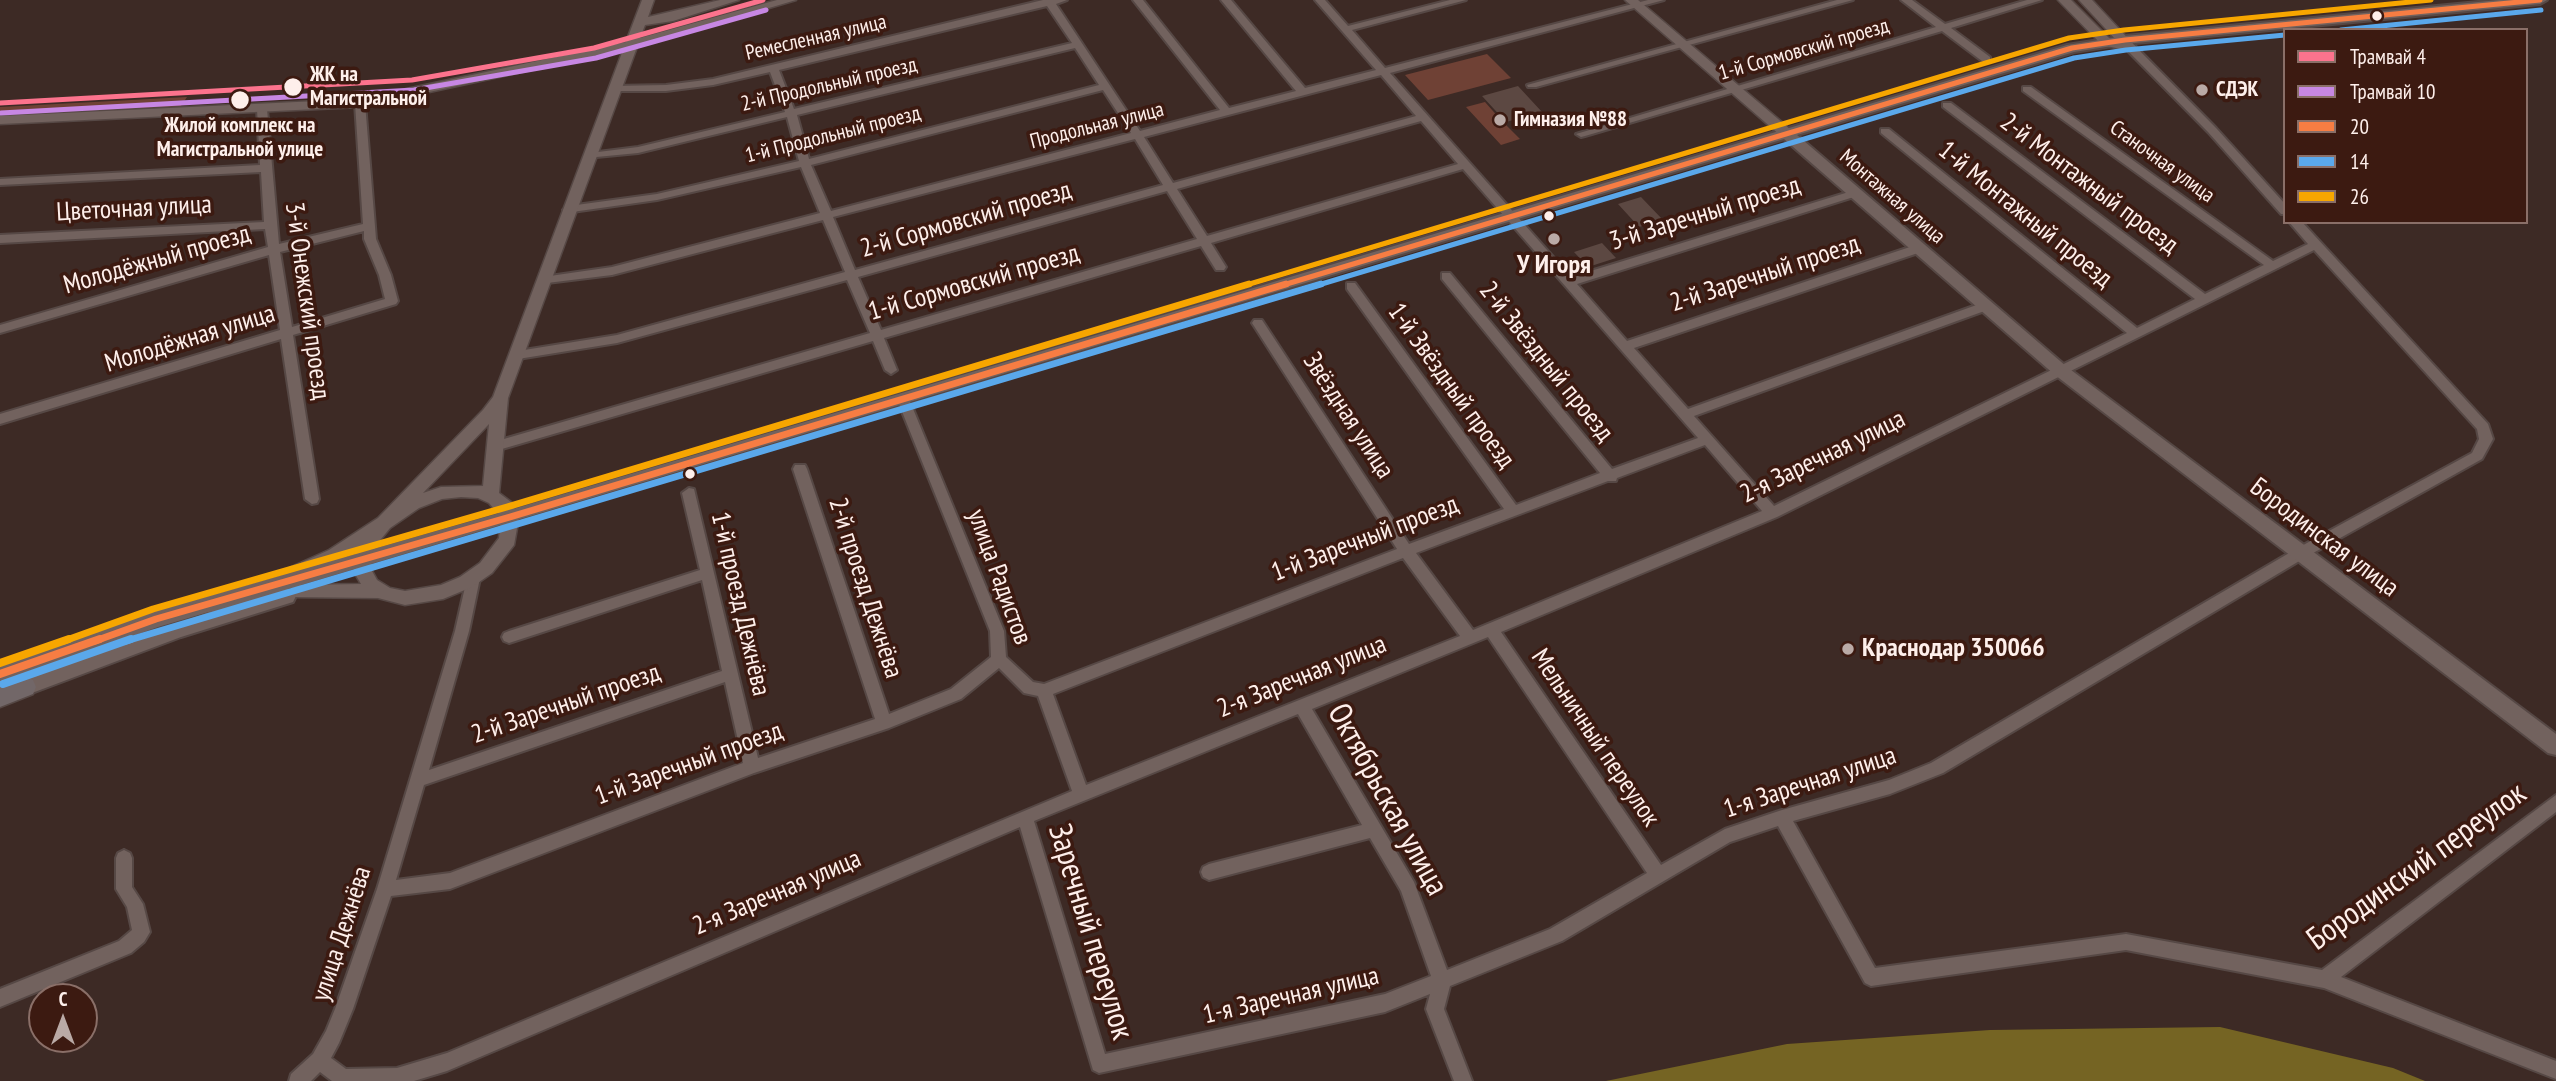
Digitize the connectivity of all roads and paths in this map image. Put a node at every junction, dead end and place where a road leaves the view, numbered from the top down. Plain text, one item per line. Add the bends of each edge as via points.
1 (648, 0) edge
2 (733, 0) edge
3 (790, 0) edge
4 (1062, 0) edge
5 (1138, 0) edge
6 (1226, 0) edge
7 (1320, 0) edge
8 (1461, 0) edge
9 (1659, 0) edge
10 (1848, 0) edge
11 (1906, 0) edge
12 (2037, 0) edge
13 (2064, 0) edge
14 (2085, 0) edge
15 (2540, 0) edge
16 (1049, 1) edge
17 (1634, 3) edge
18 (2556, 7) edge
19 (640, 22) junction
20 (1946, 28) junction
21 (2343, 28) edge
22 (1346, 29) junction
23 (2283, 33) edge
24 (2106, 42) junction
25 (2127, 43) junction
26 (633, 44) junction
27 (1076, 45) junction
28 (1685, 45) junction
29 (1986, 59) dead end
30 (773, 68) junction
31 (1384, 72) junction
32 (1532, 85) dead end
33 (1104, 87) junction
34 (617, 88) junction
35 (2027, 89) dead end
36 (1735, 90) junction
37 (1303, 93) junction
38 (360, 103) junction
39 (1947, 105) dead end
40 (262, 109) junction
41 (1227, 113) junction
42 (791, 114) junction
43 (1424, 117) junction
44 (0, 121) edge
45 (1885, 131) dead end
46 (1581, 134) dead end
47 (1138, 136) junction
48 (1789, 136) junction
49 (590, 156) junction
50 (805, 163) junction
51 (1466, 164) junction
52 (267, 168) junction
53 (0, 182) edge
54 (1171, 186) junction
55 (1856, 193) junction
56 (2283, 209) edge
57 (569, 210) junction
58 (826, 216) junction
59 (1513, 219) junction
60 (2297, 224) edge
61 (271, 225) junction
62 (369, 226) junction
63 (44, 237) junction
64 (0, 239) edge
65 (1203, 240) junction
66 (2315, 245) junction
67 (1920, 248) junction
68 (0, 249) edge
69 (275, 249) junction
70 (1220, 267) dead end
71 (2274, 267) junction
72 (852, 275) junction
73 (1446, 276) dead end
74 (543, 281) junction
75 (1569, 282) junction
76 (1351, 286) dead end
77 (2204, 300) junction
78 (1986, 306) junction
79 (1258, 323) dead end
80 (0, 329) edge
81 (289, 333) junction
82 (877, 334) junction
83 (2136, 334) junction
84 (1625, 346) junction
85 (518, 355) junction
86 (891, 370) dead end
87 (2061, 371) junction
88 (500, 398) junction
89 (905, 403) junction
90 (1684, 415) junction
91 (0, 419) edge
92 (1705, 440) junction
93 (495, 446) junction
94 (800, 469) dead end
95 (1611, 477) junction
96 (690, 493) dead end
97 (490, 496) junction
98 (312, 499) dead end
99 (1514, 512) junction
100 (1772, 513) junction
101 (384, 523) junction
102 (510, 523) junction
103 (1406, 551) junction
104 (2301, 553) junction
105 (363, 567) junction
106 (706, 573) junction
107 (473, 578) junction
108 (380, 591) junction
109 (298, 592) junction
110 (228, 599) junction
111 (177, 622) junction
112 (1490, 628) junction
113 (509, 637) dead end
114 (1470, 638) junction
115 (999, 659) junction
116 (0, 674) edge
117 (731, 674) junction
118 (24, 687) joint
119 (1044, 691) junction
120 (0, 696) edge
121 (1302, 706) junction
122 (884, 723) junction
123 (2556, 746) edge
124 (752, 767) junction
125 (416, 780) junction
126 (1081, 794) junction
127 (2556, 802) edge
128 (1025, 817) junction
129 (1782, 817) junction
130 (1375, 829) junction
131 (124, 858) dead end
132 (1209, 872) dead end
133 (1659, 876) junction
134 (384, 889) junction
135 (2324, 979) junction
136 (1442, 981) junction
137 (0, 998) edge
138 (319, 1060) junction
139 (1099, 1064) joint
140 (2556, 1070) edge
141 (298, 1081) edge
142 (1463, 1081) edge

1 - 19 street
2 - 19 street
3 - 26 street
4 - 16 street, Ремесленная улица
5 - 41 street
6 - 37 street
7 - 22 street
8 - 22 street
9 - 17 street, Продольная улица
10 - 28 street
11 - 20 street
12 - 20 street, 1-й Сормовский проезд
13 - 24 street
14 - 25 street
15 - 25 main road
16 - 27 street
16 - 30 street, Ремесленная улица
17 - 28 street, Монтажная улица
17 - 31 street, Продольная улица
18 - 21 main road
19 - 26 street
20 - 29 street
20 - 36 street, 1-й Сормовский проезд
22 - 31 street
23 - 25 main road
24 - 25 main road
24 - 48 main road via 2072,48
25 - 48 main road
25 - 56 street
26 - 34 street
26 - 38 street
27 - 33 street
27 - 42 street, 2-й Продольный проезд
28 - 32 street
28 - 36 street, Монтажная улица
30 - 34 street, Ремесленная улица via 688,86
30 - 42 street
31 - 37 street, Продольная улица
31 - 43 street
33 - 47 street
33 - 50 street, 1-й Продольный проезд
34 - 49 street
35 - 71 street, Станочная улица
36 - 46 street, 1-й Сормовский проезд
36 - 48 street, Монтажная улица
37 - 41 street, Продольная улица
38 - 40 street
38 - 62 street
39 - 77 street, 2-й Монтажный проезд
40 - 44 street
40 - 52 street, 3-й Онежский проезд
41 - 47 street, Продольная улица
42 - 49 street, 2-й Продольный проезд via 638,150
42 - 50 street
43 - 51 street
43 - 54 street, 2-й Сормовский проезд
45 - 83 street, 1-й Монтажный проезд
47 - 54 street
47 - 58 street, Продольная улица
48 - 55 main road, Монтажная улица
48 - 59 main road
49 - 57 street
50 - 57 street, 1-й Продольный проезд via 657,198
50 - 58 street
51 - 59 street
51 - 65 street, 1-й Сормовский проезд
52 - 53 street
52 - 61 street, 3-й Онежский проезд
54 - 65 street
54 - 72 street, 2-й Сормовский проезд
55 - 67 main road, Монтажная улица
55 - 75 street, 3-й Заречный проезд
57 - 74 street
58 - 72 street
58 - 74 street, Продольная улица via 612,271
59 - 75 street
59 - 89 main road
60 - 66 street
61 - 63 street, Цветочная улица
61 - 69 street, 3-й Онежский проезд
62 - 69 street, Молодёжный проезд
62 - 81 street, Молодёжная улица via 392,301
63 - 64 street, Цветочная улица
63 - 68 street
65 - 70 street
65 - 82 street, 1-й Сормовский проезд
66 - 71 street, 2-я Заречная улица
66 - 104 street, 1-я Заречная улица via 2483,426 2486,439 2477,456
67 - 78 main road, Монтажная улица
67 - 84 street, 2-й Заречный проезд
69 - 80 street, Молодёжный проезд
69 - 81 street, 3-й Онежский проезд
71 - 77 street, 2-я Заречная улица
72 - 82 street
72 - 85 street, 2-й Сормовский проезд via 617,339
73 - 95 street, 2-й Звёздный проезд
74 - 85 street
75 - 84 street
76 - 99 street, 1-й Звёздный проезд
77 - 83 street, 2-я Заречная улица
78 - 87 main road, Монтажная улица
78 - 90 street
79 - 103 street, Звёздная улица
81 - 91 street, Молодёжная улица
81 - 98 street, 3-й Онежский проезд
82 - 86 street
82 - 93 street, 1-й Сормовский проезд
83 - 87 street, 2-я Заречная улица
84 - 90 street
85 - 88 street
87 - 100 street, 2-я Заречная улица
87 - 104 main road, Бородинская улица
88 - 93 street
88 - 101 street
89 - 102 main road
89 - 115 street, улица Радистов via 997,631
90 - 92 street
92 - 95 street, 1-й Заречный проезд
92 - 100 street
93 - 97 street
94 - 122 street, 2-й проезд Дежнёва
95 - 99 street, 1-й Заречный проезд
96 - 106 street, 1-й проезд Дежнёва
97 - 101 street via 468,491 434,495 407,506
97 - 102 street via 502,503
99 - 103 street, 1-й Заречный проезд
100 - 112 street, 2-я Заречная улица
101 - 105 street via 369,542
101 - 110 street via 314,567
102 - 105 main road
102 - 107 street via 502,551
103 - 114 street, Звёздная улица
103 - 119 street, 1-й Заречный проезд
104 - 123 main road, Бородинская улица
104 - 129 street, 1-я Заречная улица via 1937,768 1890,788
105 - 108 street via 371,585
105 - 109 main road
105 - 110 main road
106 - 113 street
106 - 117 street, 1-й проезд Дежнёва
107 - 108 street via 428,596 405,598
107 - 125 street, улица Дежнёва via 463,631
108 - 109 street
109 - 111 main road
110 - 111 main road
111 - 116 main road
111 - 118 main road
112 - 114 street, 2-я Заречная улица
112 - 133 street, Мельничный переулок
114 - 121 street, 2-я Заречная улица
115 - 119 street, улица Радистов via 1029,688
115 - 122 street, 1-й Заречный проезд via 956,694
117 - 124 street, 1-й проезд Дежнёва
117 - 125 street, 2-й Заречный проезд
118 - 120 highway
119 - 126 street
121 - 126 street, 2-я Заречная улица
121 - 130 street, Октябрьская улица
122 - 124 street, 1-й Заречный проезд
124 - 134 street, 1-й Заречный проезд via 450,881
125 - 134 street, улица Дежнёва
126 - 128 street, 2-я Заречная улица
127 - 135 street, Бородинский переулок
128 - 138 street, 2-я Заречная улица via 447,1062 397,1077 343,1078
128 - 139 street, Заречный переулок
129 - 133 street, 1-я Заречная улица via 1725,836
129 - 135 street, Бородинский переулок via 1871,977 2126,942
130 - 132 street
130 - 136 street, Октябрьская улица via 1408,888
131 - 137 street via 124,889 135,904 138,936 125,947
133 - 136 street, 1-я Заречная улица via 1556,935
134 - 138 street, улица Дежнёва via 333,1037
135 - 140 street
136 - 139 street, 1-я Заречная улица via 1385,1003
136 - 142 street, Октябрьская улица via 1435,1009
138 - 141 street

